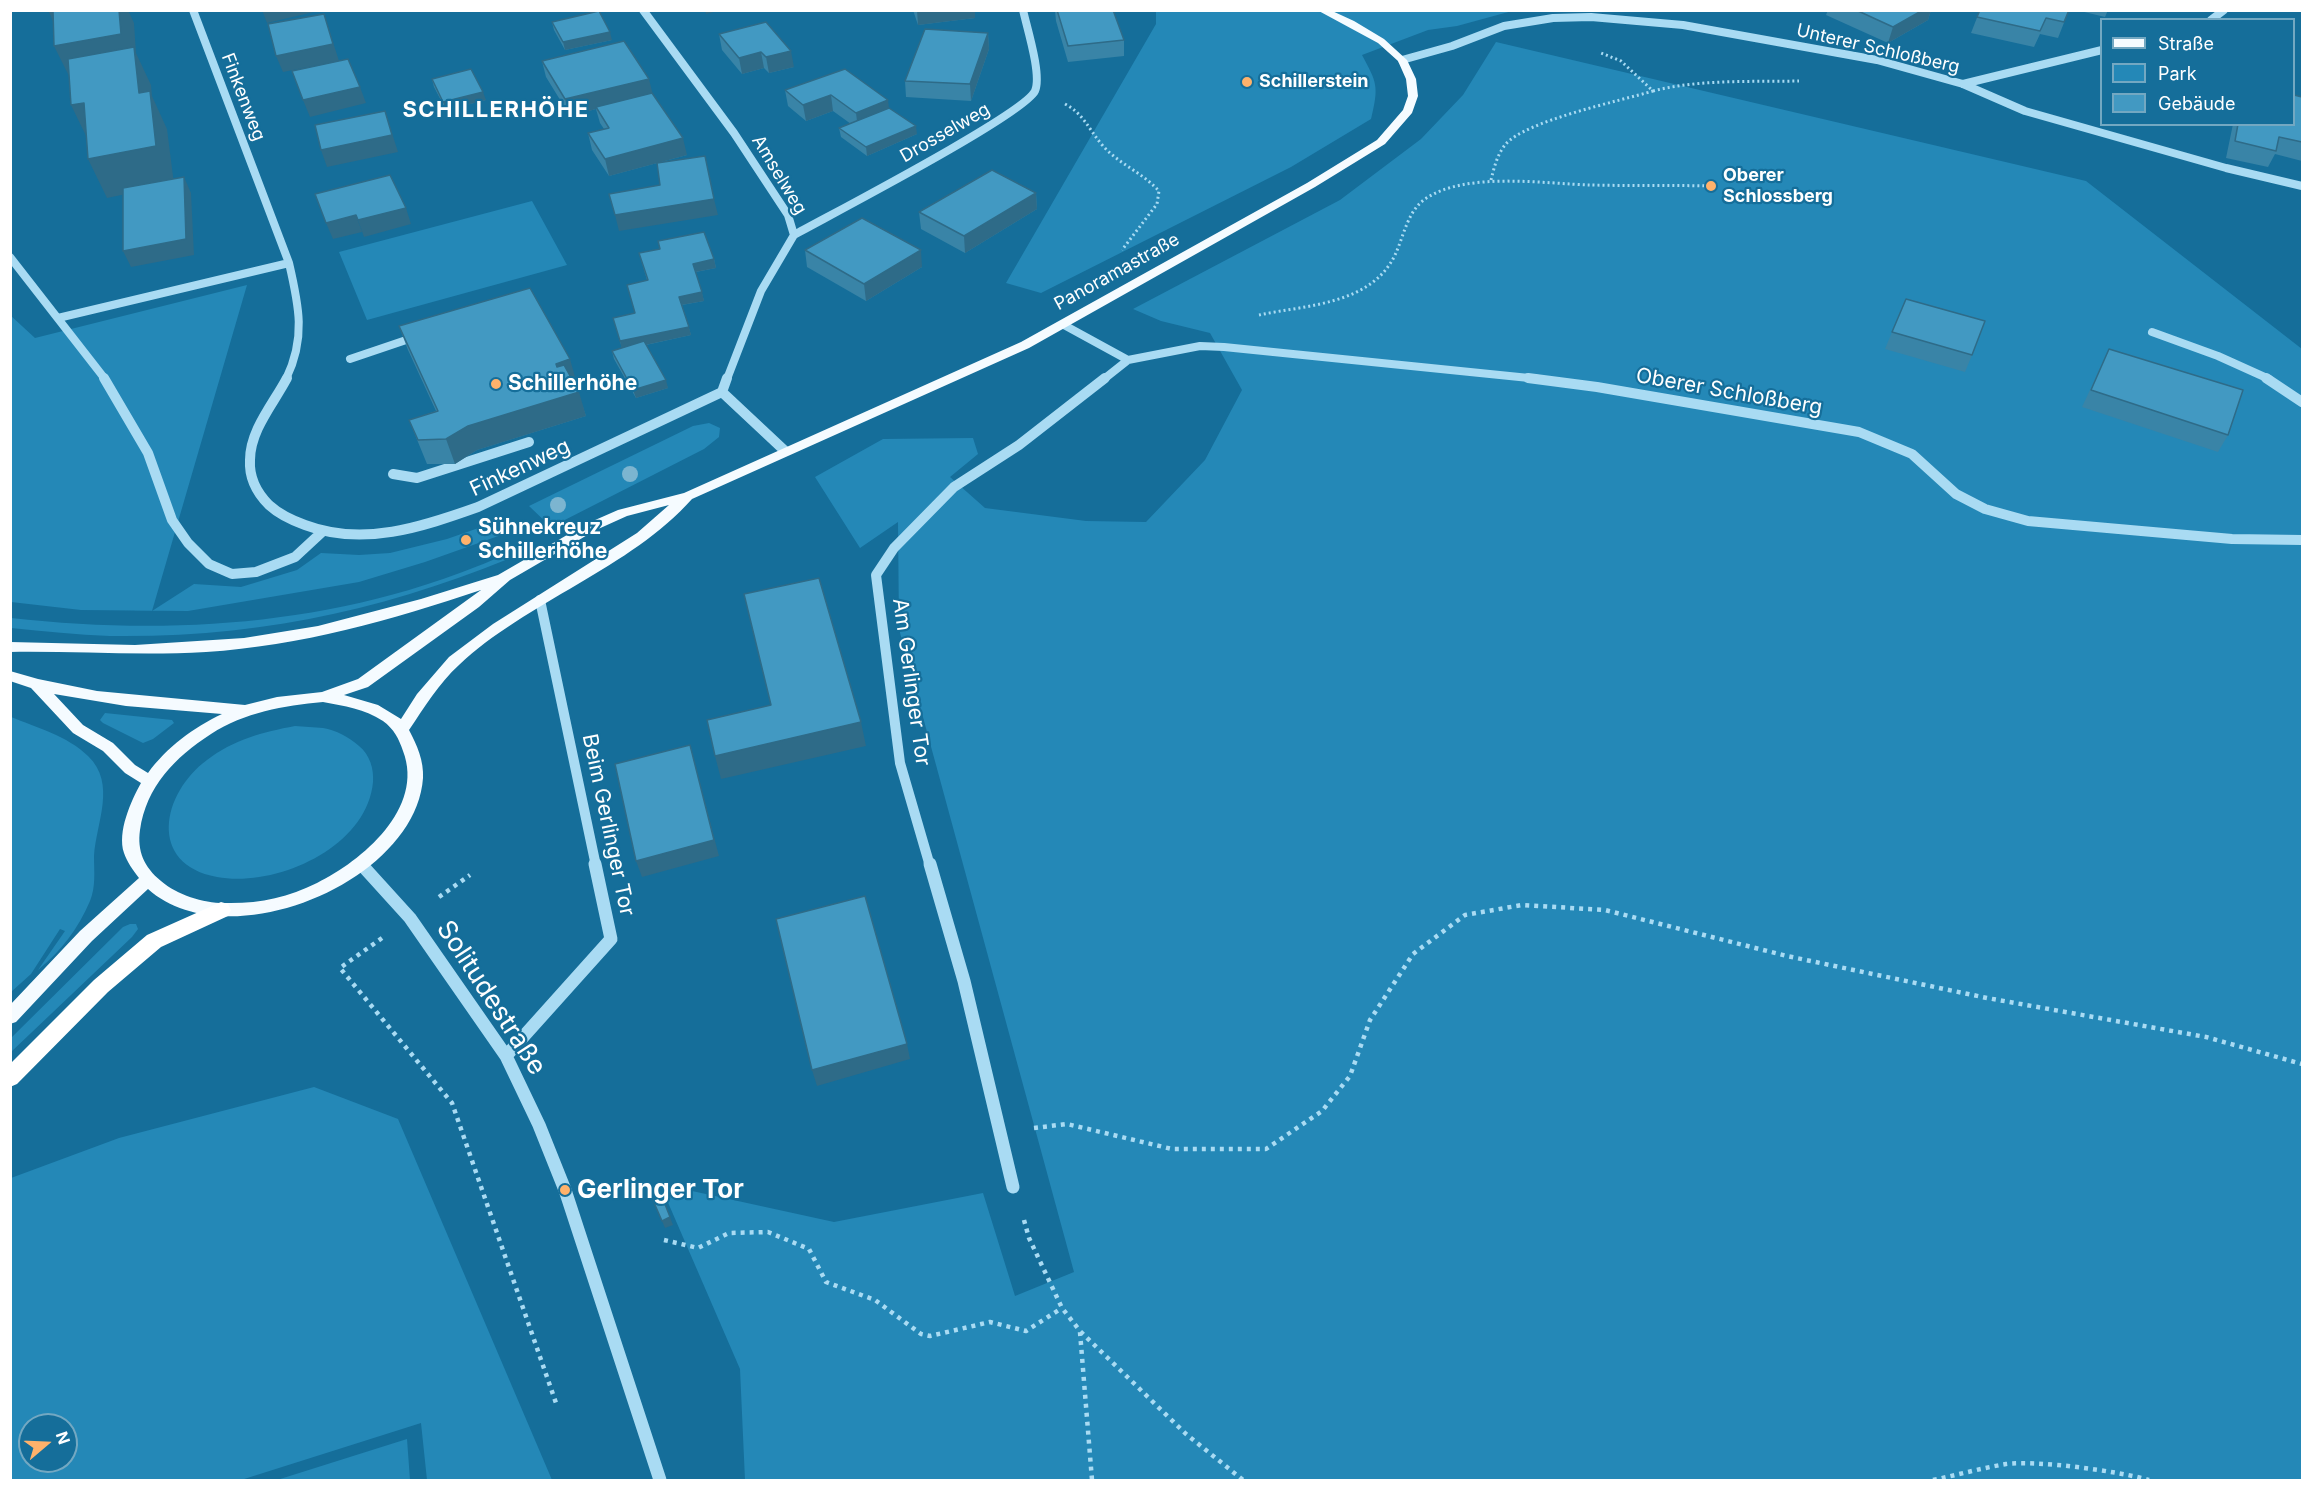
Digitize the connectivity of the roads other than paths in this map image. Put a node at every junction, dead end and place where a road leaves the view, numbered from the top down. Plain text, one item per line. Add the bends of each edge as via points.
1 (193, 10) edge
2 (642, 10) edge
3 (1023, 10) edge
4 (1321, 10) edge
5 (2100, 50) edge
6 (1402, 60) junction
7 (1962, 84) junction
8 (2302, 186) edge
9 (794, 235) junction
10 (10, 256) edge
11 (289, 262) junction
12 (58, 318) junction
13 (1064, 325) junction
14 (2152, 332) dead end
15 (427, 334) edge
16 (350, 358) dead end
17 (1128, 360) junction
18 (722, 392) junction
19 (2302, 402) edge
20 (530, 442) edge
21 (785, 451) junction
22 (393, 474) dead end
23 (688, 496) junction
24 (322, 532) junction
25 (2302, 540) edge
26 (505, 578) junction
27 (540, 600) junction
28 (10, 647) edge
29 (10, 676) edge
30 (37, 685) junction
31 (323, 697) junction
32 (246, 711) junction
33 (402, 729) junction
34 (149, 781) junction
35 (361, 864) junction
36 (147, 880) junction
37 (221, 910) junction
38 (10, 1017) edge
39 (506, 1056) junction
40 (10, 1078) edge
41 (1013, 1187) road end
42 (660, 1480) edge

1 - 11 street, Finkenweg
2 - 9 street, Amselweg via 734,133 788,214
3 - 9 street, Drosselweg via 1036,68 1035,90 1025,102 986,128
4 - 6 main road, Panoramastraße via 1381,41
5 - 7 street
6 - 7 street, Unterer Schloßberg via 1504,26 1591,17 1683,25 1801,45 1877,60
6 - 13 main road, Panoramastraße via 1412,79 1413,96 1408,111 1381,142
7 - 8 street, Unterer Schloßberg via 2025,111
9 - 18 street, Amselweg via 752,310
10 - 12 street
11 - 12 street
11 - 24 street, Finkenweg via 298,300 298,347 280,392 255,434 249,457 252,478 271,507 299,525
12 - 24 street via 99,369 148,453 172,520 209,564 232,574 256,572 295,557
13 - 17 street
13 - 21 main road, Panoramastraße
14 - 19 street via 2269,379
15 - 16 street
17 - 25 street, Oberer Schloßberg via 1200,346 1224,347 1487,372 1597,387 1859,432 1912,454 1956,494 1986,509 2028,521 2232,539
17 - 41 street, Am Gerlinger Tor via 1019,445 954,487 894,548 876,575 900,763 964,981
18 - 21 street
18 - 24 street, Finkenweg via 453,518 369,535
20 - 22 street via 417,478
21 - 23 main road, Panoramastraße
23 - 26 main road, Panoramastraße via 623,513 591,527
23 - 27 main road, Panoramastraße via 642,536
26 - 28 main road via 366,621 263,639 126,650
26 - 31 main road, Panoramastraße via 363,683
27 - 33 main road, Panoramastraße via 454,661
27 - 39 street, Beim Gerlinger Tor via 611,939
29 - 30 main road
30 - 32 main road via 124,700
30 - 34 main road via 78,729 108,747
31 - 32 main road via 285,700
31 - 33 main road via 359,703 388,717
32 - 34 main road via 208,728 175,752
33 - 35 main road via 417,767 412,800 393,834
34 - 36 main road via 132,816 131,850
35 - 37 main road via 329,885 294,899 257,908
35 - 39 street, Solitudestraße via 410,918
36 - 37 main road via 177,901
36 - 38 main road via 86,936
37 - 40 highway via 154,941 101,986
39 - 42 street, Solitudestraße via 566,1190

